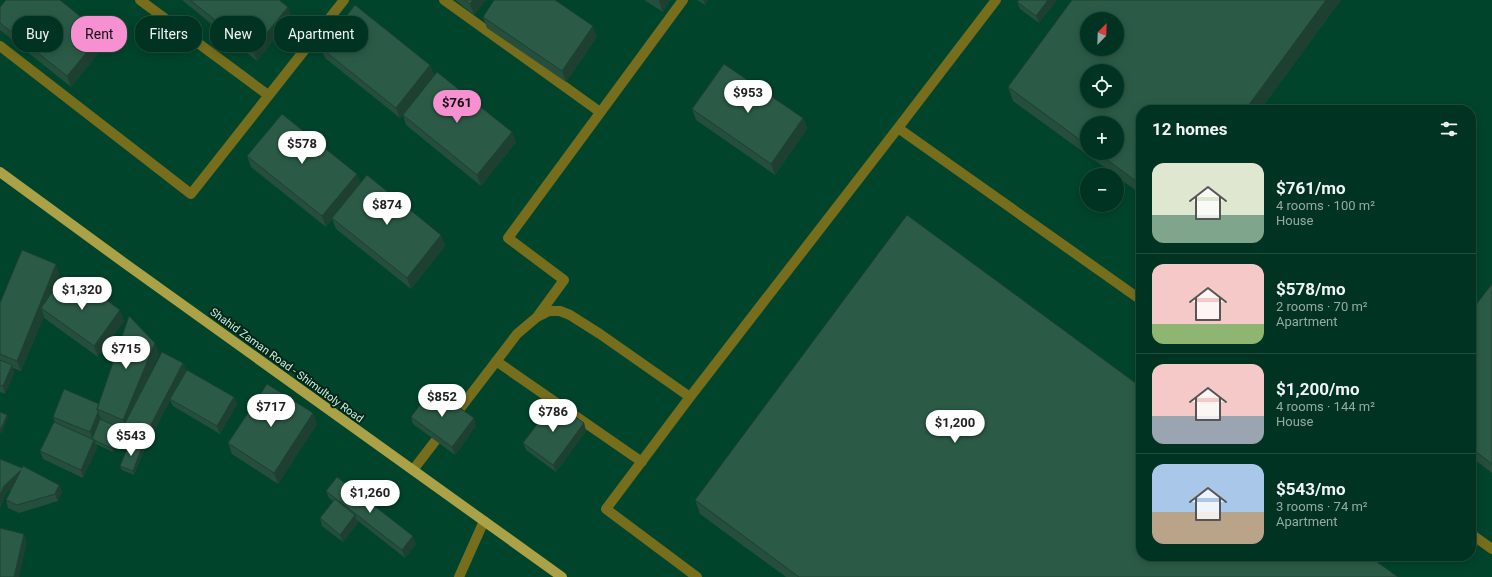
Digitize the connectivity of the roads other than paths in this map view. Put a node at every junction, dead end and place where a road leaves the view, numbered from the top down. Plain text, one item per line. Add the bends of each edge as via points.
1 (140, 0) edge
2 (344, 0) edge
3 (444, 0) edge
4 (683, 0) edge
5 (996, 0) edge
6 (0, 46) edge
7 (268, 96) junction
8 (600, 112) junction
9 (898, 128) junction
10 (0, 172) edge
11 (1136, 296) edge
12 (537, 317) junction
13 (496, 361) junction
14 (690, 397) junction
15 (642, 462) junction
16 (413, 470) junction
17 (484, 521) junction
18 (1476, 538) edge
19 (1492, 549) edge
20 (459, 577) edge
21 (562, 577) edge
22 (697, 577) edge

1 - 7 street
2 - 7 street
3 - 8 street
4 - 8 street
5 - 9 street
6 - 7 street via 190,194
8 - 12 street via 508,238 564,280
9 - 11 street
9 - 14 street
10 - 16 main road, Shahid Zaman Road - Shimultoly Road
12 - 13 street via 517,334
12 - 14 street via 549,312 570,315
13 - 15 street
13 - 16 street
14 - 15 street
15 - 22 street via 606,508
16 - 17 main road, Shahid Zaman Road - Shimultoly Road
17 - 20 street
17 - 21 main road, Shahid Zaman Road - Shimultoly Road
18 - 19 street

